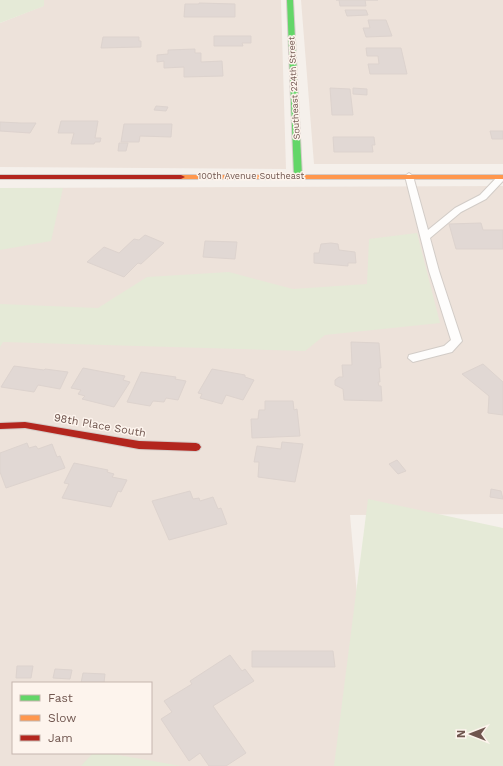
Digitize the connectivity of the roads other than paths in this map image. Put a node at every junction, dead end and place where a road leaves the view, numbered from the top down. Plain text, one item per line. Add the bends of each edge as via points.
1 (290, 0) edge
2 (298, 176) junction
3 (409, 176) junction
4 (502, 177) edge
5 (0, 178) edge
6 (425, 237) junction
7 (413, 358) dead end
8 (0, 426) edge
9 (196, 447) dead end

1 - 2 street, Southeast 224th Street
2 - 3 street, 100th Avenue Southeast
2 - 5 street, 100th Avenue Southeast
3 - 4 street, 100th Avenue Southeast
3 - 6 lane
4 - 6 lane via 483,197 458,210
6 - 7 lane via 456,341 448,349
8 - 9 street, 98th Place South via 25,425 139,445

